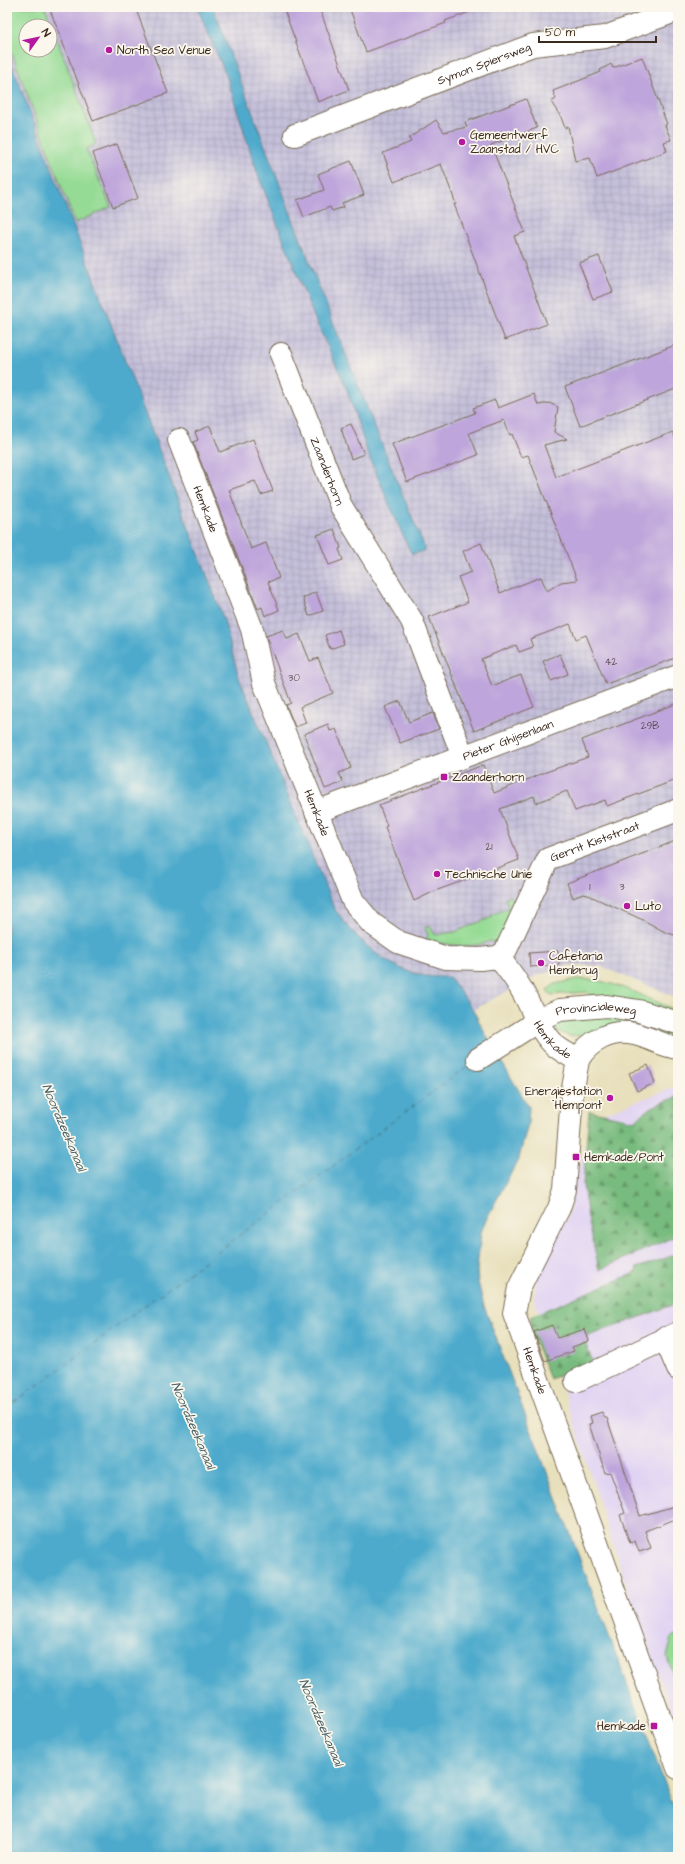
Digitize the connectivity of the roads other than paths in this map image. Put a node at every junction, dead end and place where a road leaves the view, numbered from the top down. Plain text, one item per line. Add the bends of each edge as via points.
1 (678, 10) edge
2 (295, 135) dead end
3 (281, 354) dead end
4 (179, 440) dead end
5 (678, 676) edge
6 (463, 757) junction
7 (678, 810) edge
8 (316, 812) junction
9 (498, 957) junction
10 (536, 1020) junction
11 (678, 1023) edge
12 (678, 1048) edge
13 (478, 1059) dead end
14 (578, 1060) junction
15 (672, 1335) edge
16 (678, 1369) edge
17 (576, 1381) dead end
18 (678, 1765) edge

1 - 2 street, Symon Spiersweg via 605,37 533,45
3 - 6 street, Zaanderhorn via 341,506 412,621
4 - 8 street, Hemkade via 252,629 264,683
5 - 6 street, Pieter Ghijsenlaan
6 - 8 street, Pieter Ghijsenlaan
7 - 9 street, Gerrit Kiststraat via 548,859 505,952
8 - 9 street, Hemkade via 353,901 371,923 398,942 446,958
9 - 10 street, Hemkade via 522,989
10 - 11 street, Provincialeweg via 560,1010 607,1006 639,1011
10 - 13 street, Provincialeweg
10 - 14 street, Hemkade via 548,1040 559,1050
12 - 14 street, Provincialeweg via 633,1034 611,1034 592,1043
14 - 18 street, Hemkade via 572,1094 565,1190 559,1208 520,1288 514,1313
15 - 16 street
15 - 17 street

